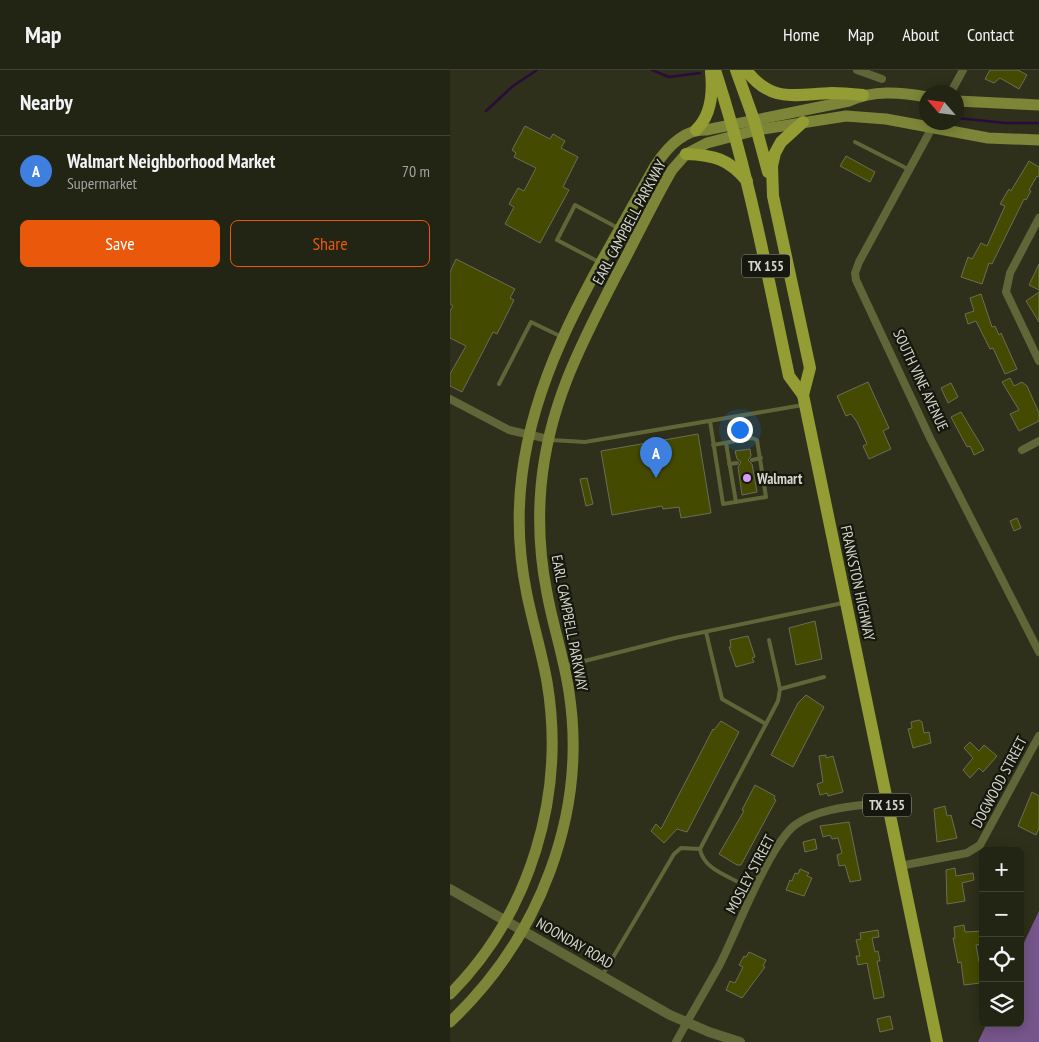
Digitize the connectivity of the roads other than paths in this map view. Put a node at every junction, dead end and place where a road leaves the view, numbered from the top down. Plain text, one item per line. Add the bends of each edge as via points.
1 (710, 70) edge
2 (715, 70) edge
3 (736, 70) edge
4 (746, 70) edge
5 (857, 70) edge
6 (963, 70) edge
7 (882, 80) dead end
8 (955, 85) edge
9 (863, 95) junction
10 (919, 96) edge
11 (964, 101) edge
12 (1039, 105) edge
13 (803, 122) junction
14 (919, 123) edge
15 (755, 125) junction
16 (734, 129) junction
17 (696, 130) junction
18 (930, 130) edge
19 (954, 130) edge
20 (1039, 140) edge
21 (855, 142) dead end
22 (686, 154) junction
23 (909, 170) junction
24 (748, 183) junction
25 (773, 196) junction
26 (1039, 218) edge
27 (620, 229) junction
28 (636, 239) junction
29 (602, 264) junction
30 (619, 271) junction
31 (591, 283) junction
32 (608, 293) junction
33 (562, 337) junction
34 (580, 346) junction
35 (1039, 360) edge
36 (499, 384) dead end
37 (450, 399) edge
38 (804, 400) junction
39 (710, 421) junction
40 (528, 436) junction
41 (548, 439) junction
42 (1039, 441) edge
43 (726, 443) junction
44 (714, 445) junction
45 (1022, 450) dead end
46 (761, 458) junction
47 (752, 460) dead end
48 (737, 463) dead end
49 (729, 464) junction
50 (736, 502) junction
51 (845, 602) junction
52 (706, 632) junction
53 (769, 640) dead end
54 (1039, 652) edge
55 (565, 666) junction
56 (545, 672) junction
57 (824, 677) dead end
58 (780, 689) junction
59 (766, 724) junction
60 (1039, 736) edge
61 (887, 802) junction
62 (700, 849) junction
63 (900, 866) junction
64 (736, 881) dead end
65 (450, 889) edge
66 (506, 921) junction
67 (524, 931) junction
68 (602, 976) junction
69 (450, 994) edge
70 (450, 1022) edge
71 (686, 1022) junction
72 (676, 1042) edge
73 (740, 1042) edge
74 (937, 1042) edge

1 - 17 main road via 709,108
2 - 16 main road, TX 155
3 - 15 main road, TX 155
4 - 9 main road via 756,83 784,96
5 - 7 street
6 - 8 street
9 - 10 main road via 888,93
9 - 15 main road
11 - 12 main road
13 - 14 main road via 859,116
13 - 15 main road
13 - 25 main road via 785,137 774,153
15 - 16 main road, EARL CAMPBELL PARKWAY
15 - 25 main road, TX 155
16 - 17 main road, EARL CAMPBELL PARKWAY
16 - 22 main road, EARL CAMPBELL PARKWAY
16 - 24 main road, FRANKSTON HIGHWAY / TX 155
17 - 27 main road, EARL CAMPBELL PARKWAY via 675,142 659,158
18 - 23 street, SOUTH VINE AVENUE
19 - 20 main road via 988,138
21 - 23 lane
22 - 24 main road via 708,154 724,160 734,166
22 - 28 main road, EARL CAMPBELL PARKWAY via 672,170
23 - 54 street, SOUTH VINE AVENUE via 859,262 856,280 930,438
24 - 38 main road, FRANKSTON HIGHWAY / TX 155 via 789,376
25 - 38 main road, TX 155 via 810,368
26 - 35 street via 1006,282 1006,292 1014,311
27 - 28 main road
27 - 29 main road, EARL CAMPBELL PARKWAY
27 - 29 lane via 576,205 557,240
28 - 30 main road, EARL CAMPBELL PARKWAY
29 - 30 main road
29 - 31 main road, EARL CAMPBELL PARKWAY
30 - 32 main road, EARL CAMPBELL PARKWAY
31 - 32 main road
31 - 33 main road, EARL CAMPBELL PARKWAY
32 - 34 main road, EARL CAMPBELL PARKWAY
33 - 34 main road
33 - 36 lane via 531,322
33 - 40 main road, EARL CAMPBELL PARKWAY via 543,383
34 - 41 main road, EARL CAMPBELL PARKWAY via 559,396
37 - 40 street via 508,430
38 - 39 lane
38 - 51 main road, FRANKSTON HIGHWAY / TX 155
39 - 41 lane via 585,442
39 - 44 lane
40 - 41 street
40 - 56 main road, EARL CAMPBELL PARKWAY via 520,495 522,560
41 - 55 main road, EARL CAMPBELL PARKWAY via 541,485 540,538 546,592
42 - 45 street
43 - 44 lane
43 - 46 lane via 755,438
43 - 49 lane
44 - 50 lane via 723,504
46 - 47 lane
46 - 50 lane via 767,495
48 - 49 lane
49 - 50 lane
51 - 52 lane
51 - 61 main road, FRANKSTON HIGHWAY / TX 155
52 - 55 lane
52 - 59 lane via 722,699
53 - 58 lane
55 - 56 main road
55 - 67 main road, EARL CAMPBELL PARKWAY via 573,733 567,810 552,867
56 - 66 main road, EARL CAMPBELL PARKWAY via 552,732 549,799 536,853
57 - 58 lane
58 - 59 lane
59 - 62 lane
60 - 63 street, DOGWOOD STREET via 980,845 967,853
61 - 63 main road, FRANKSTON HIGHWAY / TX 155
61 - 71 street, MOSLEY STREET via 817,815 802,821 787,833 720,965
62 - 64 lane via 710,866
62 - 68 lane via 681,848 674,854
63 - 74 main road, FRANKSTON HIGHWAY / TX 155
65 - 66 street, NOONDAY ROAD
66 - 67 street, NOONDAY ROAD
66 - 69 main road, EARL CAMPBELL PARKWAY via 492,944
67 - 68 street, NOONDAY ROAD
67 - 70 main road, EARL CAMPBELL PARKWAY via 487,982
68 - 71 street, NOONDAY ROAD
71 - 72 street
71 - 73 street, NOONDAY ROAD

